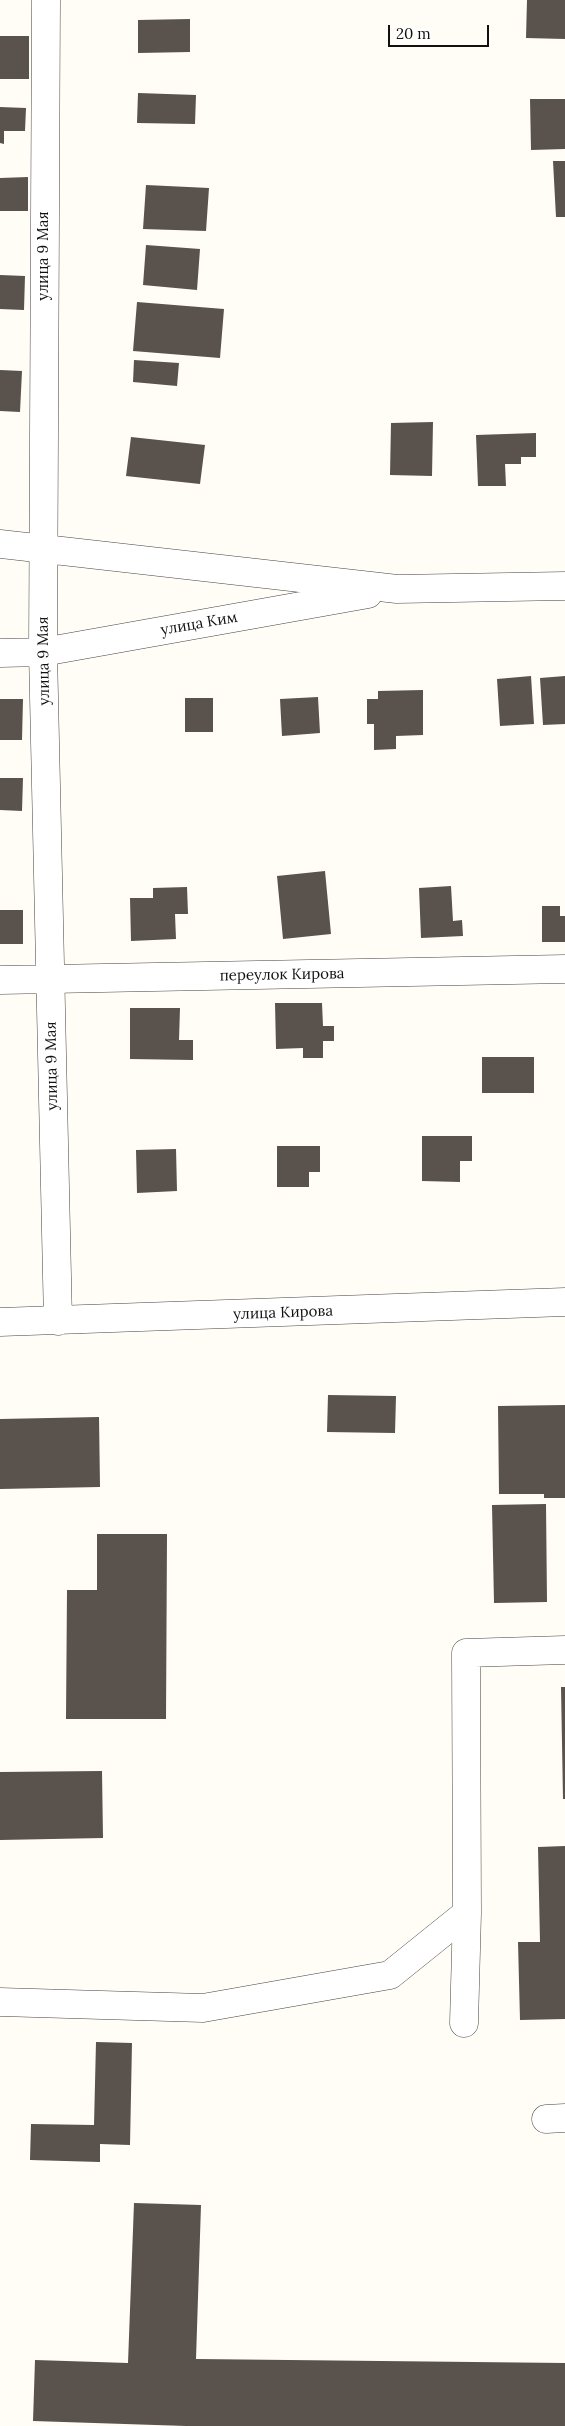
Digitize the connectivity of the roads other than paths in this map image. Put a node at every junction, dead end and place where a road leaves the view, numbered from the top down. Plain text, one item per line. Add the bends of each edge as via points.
1 (46, 0) edge
2 (0, 544) edge
3 (43, 548) junction
4 (565, 586) edge
5 (397, 589) junction
6 (43, 652) junction
7 (0, 653) edge
8 (565, 969) edge
9 (0, 980) edge
10 (50, 980) junction
11 (565, 1302) edge
12 (58, 1321) junction
13 (0, 1322) edge
14 (565, 1650) edge
15 (467, 1913) junction
16 (0, 2002) edge
17 (464, 2023) dead end

1 - 3 street, улица 9 Мая
2 - 3 street, улица Ким
3 - 5 street, улица Ким
3 - 6 street, улица 9 Мая
4 - 5 street, улица Ким
5 - 6 street, улица Ким
6 - 7 street, улица Ким
6 - 10 street, улица 9 Мая
8 - 10 street, переулок Кирова
9 - 10 street, переулок Кирова
10 - 12 street, улица 9 Мая
11 - 12 street, улица Кирова
12 - 13 street, улица Кирова
14 - 15 street via 466,1653
15 - 16 street via 390,1975 203,2008
15 - 17 street

